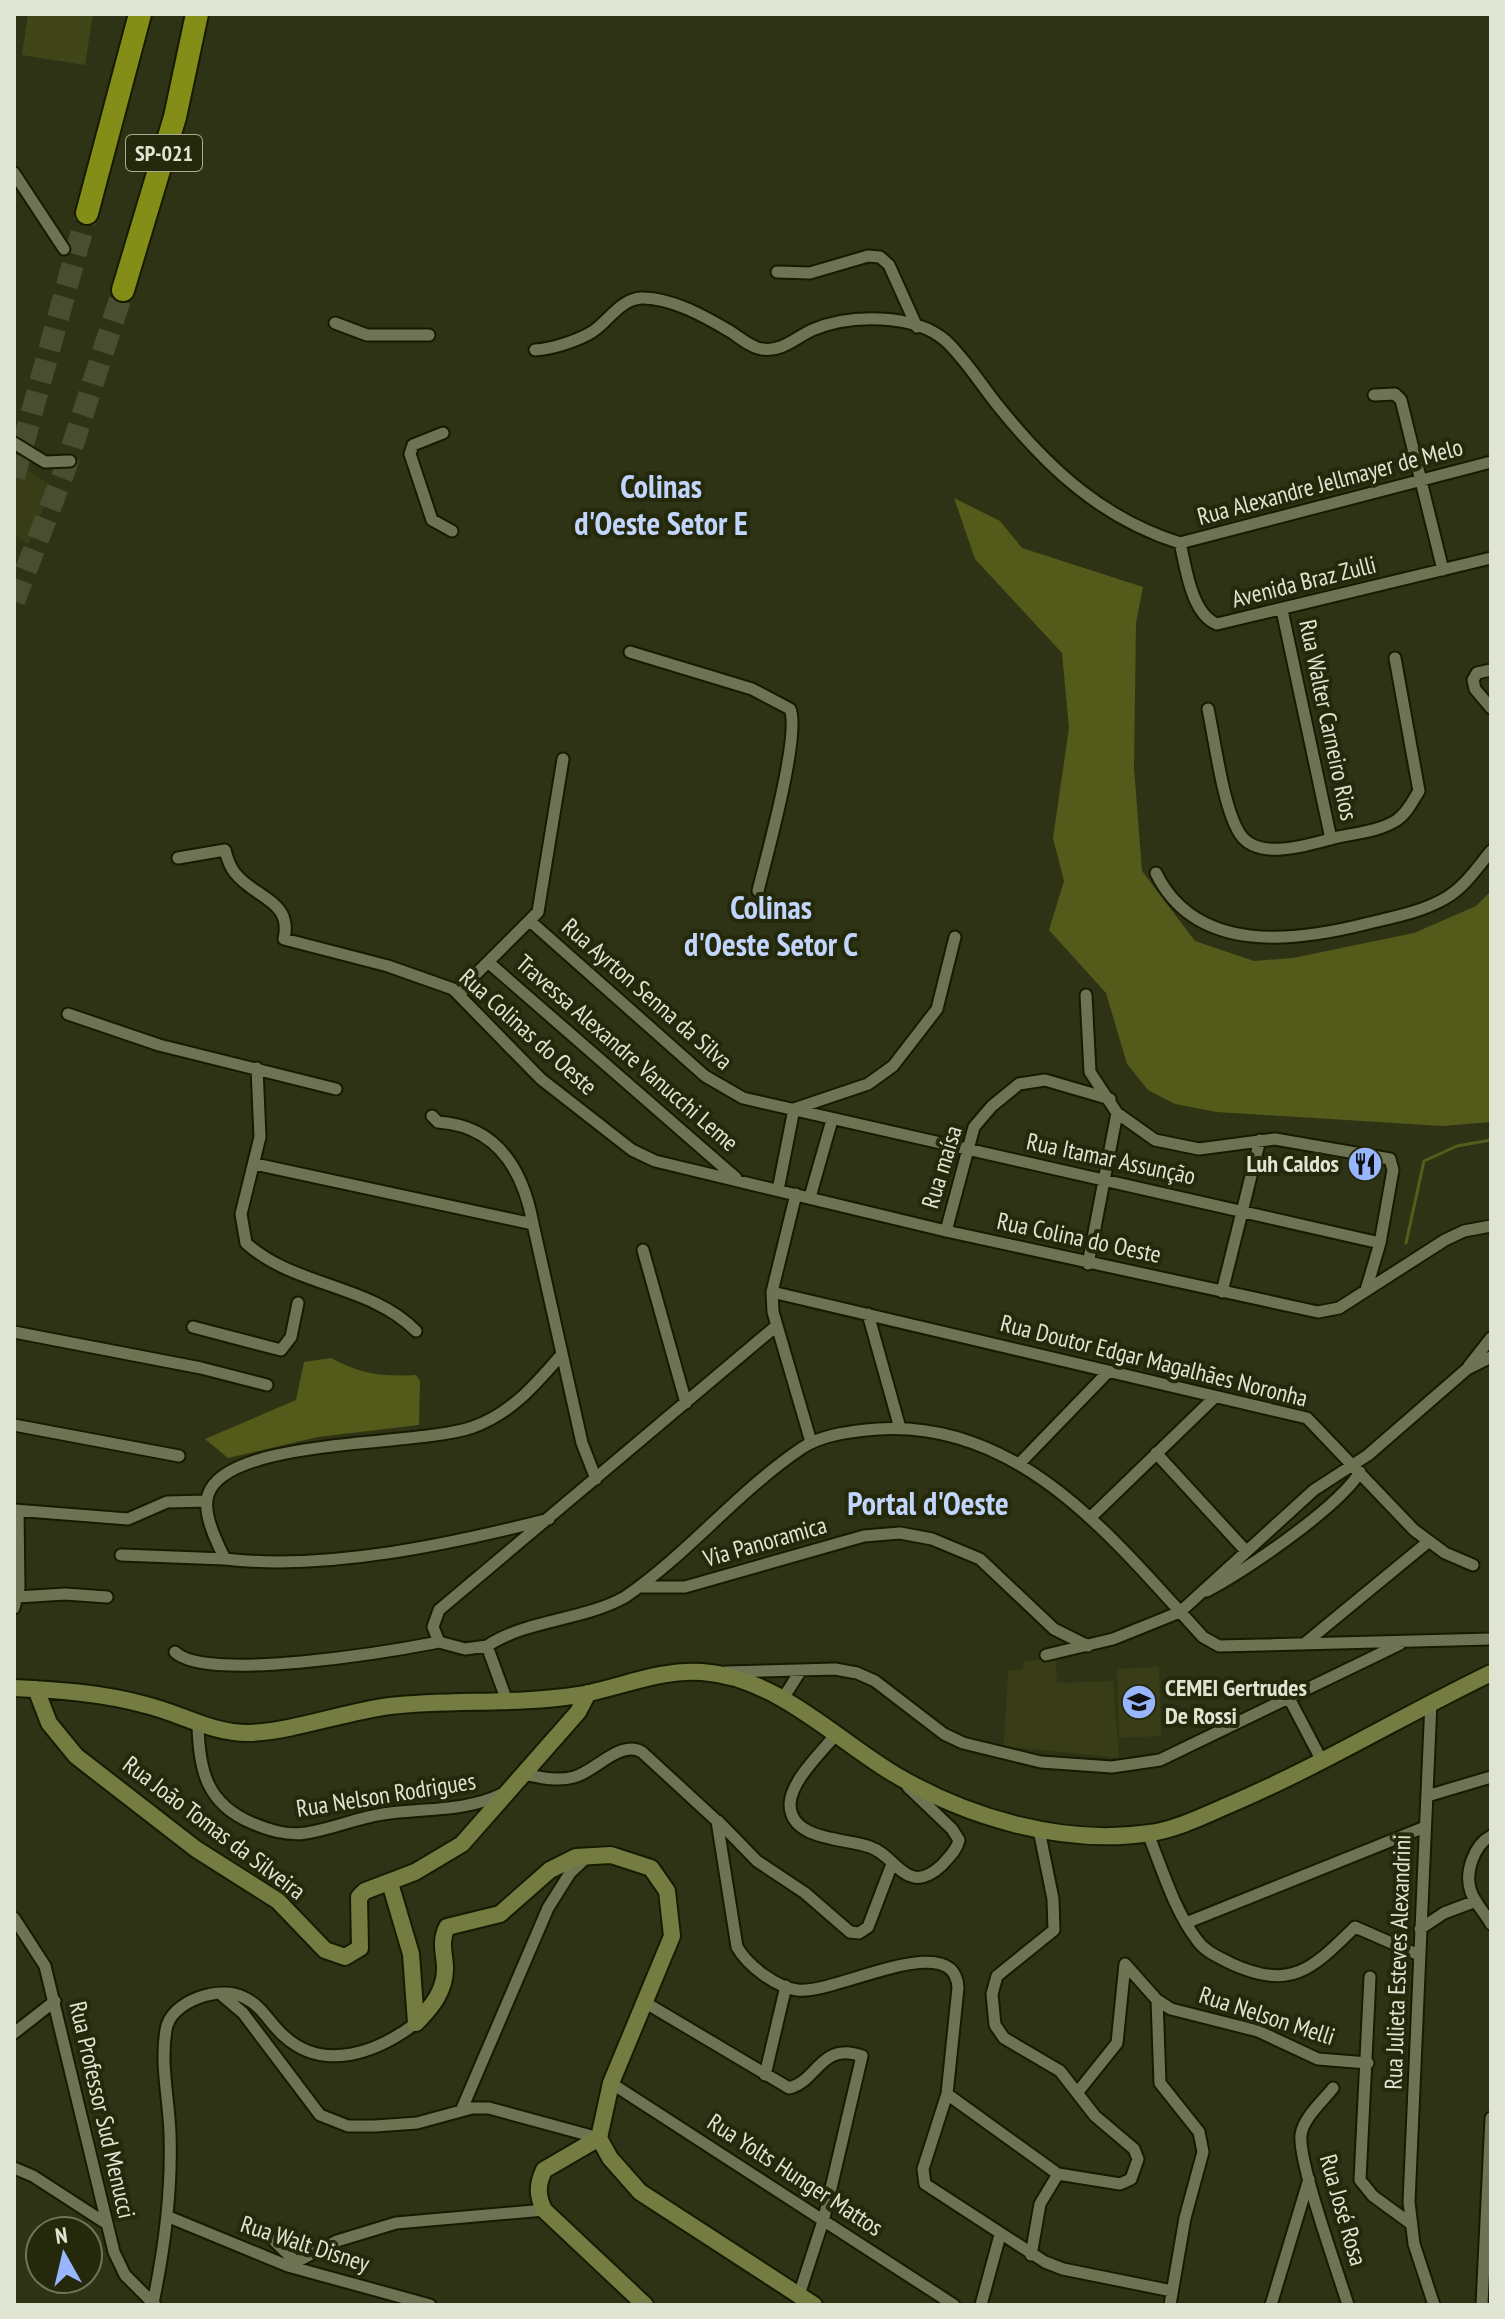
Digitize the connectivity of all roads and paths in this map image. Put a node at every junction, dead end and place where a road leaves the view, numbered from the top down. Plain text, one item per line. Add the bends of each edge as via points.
1 (140, 14) edge
2 (197, 14) edge
3 (14, 173) edge
4 (87, 213) tunnel mouth
5 (64, 249) dead end
6 (777, 272) dead end
7 (123, 290) tunnel mouth
8 (335, 323) dead end
9 (917, 327) junction
10 (429, 335) dead end
11 (535, 350) dead end
12 (1374, 395) dead end
13 (443, 433) dead end
14 (14, 443) edge
15 (70, 461) dead end
16 (1491, 462) edge
17 (1420, 480) junction
18 (452, 531) dead end
19 (1180, 543) junction
20 (1491, 558) edge
21 (1443, 570) junction
22 (1282, 610) junction
23 (630, 652) dead end
24 (1395, 658) dead end
25 (1491, 670) edge
26 (1491, 708) edge
27 (1208, 709) dead end
28 (563, 759) dead end
29 (1331, 839) junction
30 (1491, 851) edge
31 (178, 858) dead end
32 (1156, 873) dead end
33 (758, 891) dead end
34 (530, 921) junction
35 (955, 937) dead end
36 (488, 962) junction
37 (460, 995) junction
38 (1086, 995) dead end
39 (68, 1014) dead end
40 (257, 1068) junction
41 (336, 1089) dead end
42 (1110, 1099) junction
43 (794, 1109) junction
44 (1117, 1113) junction
45 (432, 1116) dead end
46 (832, 1120) junction
47 (1260, 1140) junction
48 (965, 1151) junction
49 (255, 1164) junction
50 (736, 1178) junction
51 (1105, 1179) junction
52 (778, 1190) junction
53 (796, 1194) junction
54 (810, 1197) junction
55 (1242, 1210) junction
56 (533, 1224) junction
57 (1491, 1226) edge
58 (946, 1231) junction
59 (1380, 1243) junction
60 (643, 1250) dead end
61 (1088, 1264) junction
62 (1366, 1290) junction
63 (772, 1292) junction
64 (1222, 1292) junction
65 (298, 1303) dead end
66 (868, 1314) junction
67 (193, 1327) dead end
68 (775, 1327) junction
69 (416, 1331) dead end
70 (14, 1332) edge
71 (1491, 1338) edge
72 (562, 1354) junction
73 (1491, 1357) edge
74 (1467, 1369) junction
75 (1108, 1372) junction
76 (267, 1385) dead end
77 (1215, 1397) junction
78 (686, 1403) junction
79 (14, 1425) edge
80 (900, 1428) junction
81 (811, 1442) junction
82 (1156, 1453) junction
83 (1368, 1455) junction
84 (179, 1456) dead end
85 (1020, 1463) junction
86 (1350, 1465) junction
87 (1359, 1476) junction
88 (596, 1479) junction
89 (207, 1501) junction
90 (16, 1510) edge
91 (1090, 1518) junction
92 (549, 1519) junction
93 (1428, 1542) junction
94 (1245, 1550) junction
95 (121, 1555) dead end
96 (225, 1559) junction
97 (1473, 1565) dead end
98 (639, 1587) junction
99 (1200, 1595) junction
100 (107, 1597) dead end
101 (16, 1602) edge
102 (1180, 1612) junction
103 (1491, 1639) edge
104 (439, 1642) junction
105 (1404, 1642) junction
106 (1304, 1644) junction
107 (487, 1646) junction
108 (1088, 1646) junction
109 (175, 1652) dead end
110 (1046, 1655) dead end
111 (801, 1670) junction
112 (713, 1673) junction
113 (1491, 1673) edge
114 (14, 1688) edge
115 (36, 1689) junction
116 (588, 1693) junction
117 (782, 1700) junction
118 (1290, 1700) junction
119 (507, 1701) junction
120 (1431, 1702) junction
121 (198, 1725) junction
122 (837, 1733) junction
123 (1322, 1761) junction
124 (523, 1774) junction
125 (895, 1775) junction
126 (1491, 1777) edge
127 (506, 1793) junction
128 (1427, 1796) junction
129 (717, 1821) junction
130 (1425, 1827) junction
131 (1039, 1830) junction
132 (1148, 1834) junction
133 (1491, 1836) edge
134 (591, 1854) junction
135 (892, 1864) junction
136 (390, 1883) junction
137 (1476, 1901) junction
138 (14, 1918) edge
139 (1186, 1923) junction
140 (1491, 1924) edge
141 (1420, 1929) junction
142 (1419, 1955) junction
143 (1370, 1977) dead end
144 (786, 1986) junction
145 (223, 1996) junction
146 (1157, 2000) junction
147 (55, 2001) junction
148 (646, 2003) junction
149 (416, 2023) junction
150 (14, 2033) edge
151 (1368, 2063) junction
152 (765, 2075) junction
153 (611, 2083) junction
154 (1333, 2088) dead end
155 (1077, 2093) junction
156 (947, 2094) junction
157 (461, 2111) junction
158 (1491, 2118) edge
159 (599, 2138) junction
160 (14, 2168) edge
161 (1058, 2174) junction
162 (1309, 2177) junction
163 (544, 2210) junction
164 (93, 2215) edge
165 (102, 2215) edge
166 (169, 2217) junction
167 (824, 2218) junction
168 (104, 2222) edge
169 (1410, 2223) junction
170 (264, 2231) dead end
171 (1000, 2235) junction
172 (1031, 2255) junction
173 (292, 2264) junction
174 (1172, 2291) junction
175 (799, 2295) junction
176 (154, 2304) edge
177 (430, 2305) edge
178 (645, 2305) edge
179 (814, 2305) edge
180 (954, 2305) edge
181 (981, 2305) edge
182 (1170, 2305) edge
183 (1271, 2305) edge
184 (1348, 2305) edge
185 (1434, 2305) edge
186 (1482, 2305) edge

1 - 4 highway, SP-021
2 - 7 highway, SP-021 via 175,117
3 - 5 street
6 - 9 street via 810,273 880,257 889,265
8 - 10 street via 367,335
9 - 11 street via 856,320 815,329 774,349 759,349 712,321 642,298 623,304 591,333
9 - 19 street via 945,341 1067,481 1114,515
12 - 17 street via 1395,394 1401,400
13 - 18 street via 410,450 432,520
14 - 15 street via 45,462
16 - 17 street, Rua Alexandre Jellmayer de Melo
17 - 19 street, Rua Alexandre Jellmayer de Melo
17 - 21 street
19 - 22 street, Avenida Braz Zulli via 1198,604 1212,622 1226,624
20 - 21 street, Avenida Braz Zulli
21 - 22 street, Avenida Braz Zulli
22 - 29 street, Rua Walter Carneiro Rios
23 - 33 street via 752,689 790,709 795,723 781,805
24 - 29 street via 1419,791 1398,820
25 - 26 street via 1477,673 1473,680
27 - 29 street via 1241,836 1254,845 1287,850
28 - 34 street via 541,904
30 - 32 street via 1462,886 1428,907 1298,939 1257,937 1206,925 1171,899
31 - 37 street, Rua Colinas do Oeste via 225,850 234,872 286,917 284,939 439,982
34 - 36 street
34 - 43 street, Rua Ayrton Senna da Silva via 705,1076 743,1098
35 - 43 street via 937,1009 893,1066 868,1084
36 - 37 street
36 - 50 street, Travessa Alexandre Vanucchi Leme
37 - 50 street, Rua Colinas do Oeste via 523,1064 632,1150 655,1161
38 - 42 street via 1090,1072
39 - 40 street via 159,1045
40 - 41 street
40 - 49 street via 260,1137
42 - 44 street
42 - 48 street, Rua maísa via 1045,1080 1019,1084 983,1117
43 - 46 street, Rua Ayrton Senna da Silva
43 - 52 street
44 - 47 street via 1155,1140 1176,1146 1199,1149
44 - 51 street
45 - 56 street via 438,1122 468,1125 489,1138 518,1176
46 - 48 street, Rua Itamar Assunção
46 - 54 street
47 - 55 street
47 - 59 street via 1387,1156 1393,1170
48 - 51 street, Rua Itamar Assunção
48 - 58 street, Rua maísa
49 - 56 street
49 - 69 street via 241,1214 246,1243 286,1269 372,1301
50 - 52 street, Rua Colinas do Oeste
51 - 55 street, Rua Itamar Assunção
51 - 61 street
52 - 53 street, Rua Colina do Oeste
53 - 54 street, Rua Colina do Oeste
53 - 63 street
54 - 58 street, Rua Colina do Oeste
55 - 59 street, Rua Itamar Assunção
55 - 64 street
56 - 72 street
57 - 62 street, Rua Colina do Oeste via 1445,1240
58 - 61 street, Rua Colina do Oeste
59 - 62 street
60 - 78 street
61 - 64 street, Rua Colina do Oeste
62 - 64 street, Rua Colina do Oeste via 1339,1308 1318,1312
63 - 66 street, Rua Doutor Edgar Magalhães Noronha
63 - 68 street
65 - 67 street via 291,1337 281,1350
66 - 75 street, Rua Doutor Edgar Magalhães Noronha
66 - 80 street
68 - 78 street
68 - 81 street
70 - 76 street
71 - 74 street
72 - 88 street via 582,1443
72 - 89 street via 519,1401 474,1427 420,1440 259,1457 223,1475
73 - 74 street
74 - 83 street
75 - 77 street, Rua Doutor Edgar Magalhães Noronha
75 - 85 street
77 - 82 street
77 - 86 street, Rua Doutor Edgar Magalhães Noronha via 1307,1418
78 - 88 street
79 - 84 street
80 - 81 street
80 - 85 street via 951,1435
81 - 98 street
82 - 91 street
82 - 94 street
83 - 86 street
83 - 87 street
85 - 91 street
86 - 87 street, Rua Doutor Edgar Magalhães Noronha
86 - 94 street
87 - 93 street, Rua Doutor Edgar Magalhães Noronha
87 - 99 street via 1261,1558
88 - 92 street
89 - 90 street via 167,1502 128,1519
89 - 96 street
90 - 101 street
91 - 102 street
92 - 96 street via 378,1552 298,1560
92 - 104 street via 439,1610 433,1627
93 - 97 street, Rua Doutor Edgar Magalhães Noronha
93 - 106 street
94 - 99 street
95 - 96 street
98 - 107 street via 609,1606
98 - 108 street, Via Panoramica via 685,1587 864,1536 900,1533 932,1539 980,1559 1054,1629
99 - 102 street
100 - 101 street via 65,1594
102 - 106 street via 1219,1646
102 - 108 street
103 - 105 street
104 - 107 street via 465,1649
104 - 109 street via 243,1666 188,1660
105 - 106 street
105 - 118 street
107 - 119 street
108 - 110 street
111 - 112 street
111 - 117 street
111 - 118 street via 866,1675 963,1743 1073,1766 1160,1760
112 - 116 street via 681,1672
112 - 117 street
113 - 120 street
114 - 115 street
115 - 121 street via 149,1705
115 - 136 street, Rua João Tomas da Silveira via 49,1723 76,1756 196,1849 278,1901 335,1956 355,1954 360,1948 359,1897
116 - 119 street
116 - 124 street, Rua João Tomas da Silveira via 578,1712
117 - 122 street
118 - 123 street
119 - 121 street via 395,1706 255,1733
120 - 123 street
120 - 128 street, Rua Julieta Esteves Alexandrini
121 - 127 street, Rua Nelson Rodrigues via 199,1753 212,1794 239,1817 283,1833 378,1814 477,1804
122 - 125 street
122 - 135 street via 793,1791 793,1818 812,1833 872,1847
123 - 132 street via 1203,1816
124 - 127 street, Rua João Tomas da Silveira
124 - 129 street via 571,1778 622,1751 638,1749
125 - 131 street via 980,1812
125 - 135 street via 959,1840 932,1873 914,1877
126 - 128 street
127 - 136 street, Rua João Tomas da Silveira via 462,1844
128 - 130 street, Rua Julieta Esteves Alexandrini
129 - 135 street via 757,1861 850,1932 868,1927
129 - 144 street via 737,1947 748,1961
130 - 139 street
130 - 141 street, Rua Julieta Esteves Alexandrini
131 - 132 street
131 - 155 street via 1054,1930 997,1976 992,1994 995,2025 1004,2038 1060,2071
132 - 139 street
133 - 137 street via 1480,1844 1469,1872
134 - 148 street via 643,1863 667,1891 672,1936
134 - 149 street via 550,1870 500,1914 447,1927 441,1989
134 - 157 street via 570,1873 548,1908
136 - 149 street via 411,1954
137 - 140 street
137 - 141 street
138 - 147 street, Rua Professor Sud Menucci via 45,1966
139 - 142 street via 1211,1953 1269,1977 1290,1976 1319,1962 1355,1927
141 - 142 street, Rua Julieta Esteves Alexandrini
142 - 169 street, Rua Julieta Esteves Alexandrini
143 - 151 street
144 - 152 street
144 - 156 street via 814,1989 921,1961 949,1965 958,1988
145 - 149 street via 247,1999 281,2034 313,2054 375,2049
145 - 157 street via 243,2013 307,2099 331,2122 417,2123
145 - 166 street via 186,2002 168,2018 164,2043
146 - 151 street, Rua Nelson Melli via 1186,2014 1258,2031 1318,2059
146 - 155 street, Rua Nelson Melli via 1125,1964 1117,2043
146 - 174 street via 1160,2083 1199,2132 1203,2152
147 - 150 street
147 - 165 street, Rua Professor Sud Menucci
148 - 152 street
148 - 153 street
151 - 169 street via 1360,2180
152 - 167 street via 791,2088 827,2058 844,2053 862,2056
153 - 159 street
153 - 167 street, Rua Yolts Hunger Mattos
154 - 162 street, Rua José Rosa via 1302,2130
155 - 161 street via 1134,2149 1138,2165 1131,2179 1120,2184
156 - 161 street
156 - 171 street via 923,2180
157 - 159 street via 489,2108
158 - 186 street
159 - 163 street via 544,2170 538,2190
159 - 175 street via 640,2192
160 - 164 street
161 - 172 street via 1040,2204
162 - 183 street
162 - 184 street, Rua José Rosa
163 - 173 street via 396,2223 344,2238
163 - 178 street
166 - 173 street, Rua Walt Disney
166 - 176 street
167 - 175 street
167 - 180 street, Rua Yolts Hunger Mattos
168 - 176 street, Rua Professor Sud Menucci via 125,2275
169 - 185 street, Rua Julieta Esteves Alexandrini
170 - 173 street
171 - 172 street
171 - 181 street
172 - 174 street via 1063,2269
173 - 177 street, Rua Walt Disney
174 - 182 street
175 - 179 street

